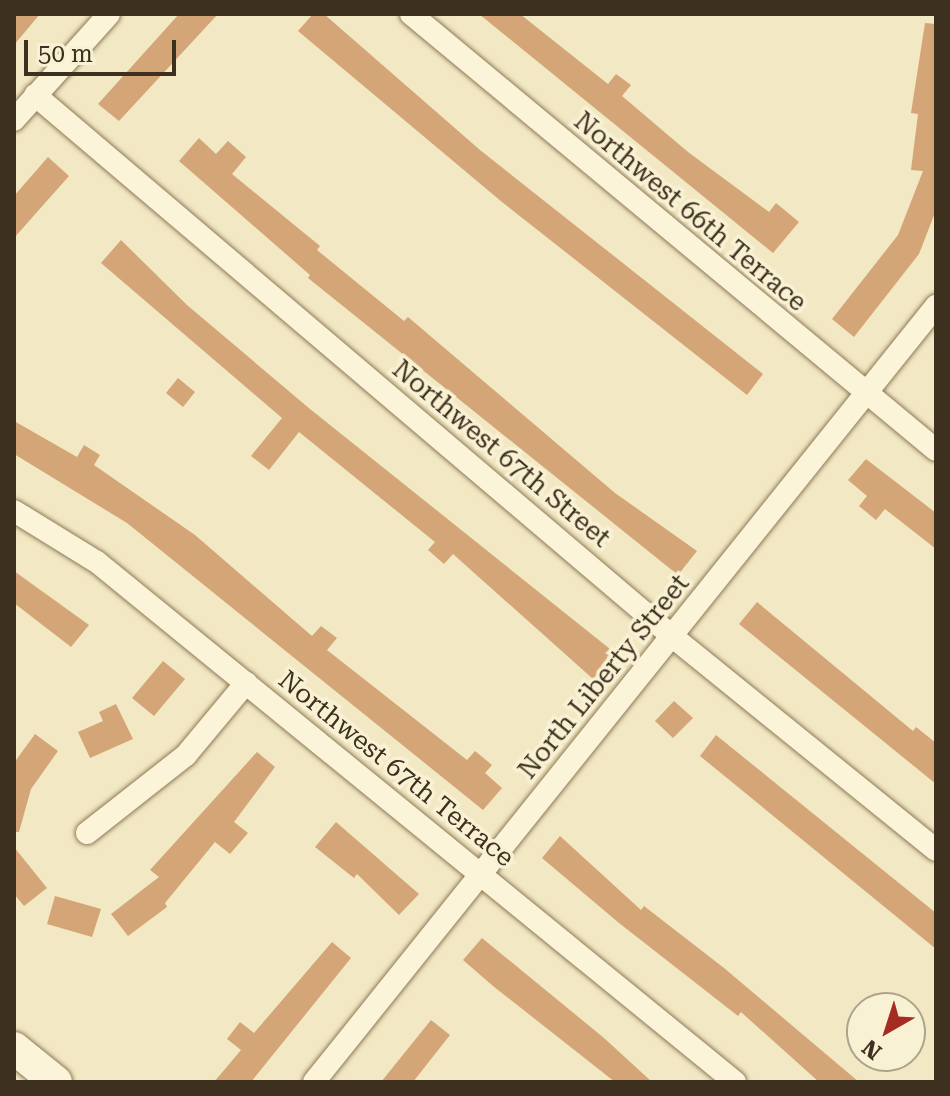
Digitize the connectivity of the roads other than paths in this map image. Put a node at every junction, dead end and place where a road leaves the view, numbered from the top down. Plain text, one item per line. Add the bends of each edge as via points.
1 (109, 14) edge
2 (411, 14) edge
3 (35, 95) junction
4 (14, 120) edge
5 (936, 306) edge
6 (867, 396) junction
7 (936, 450) edge
8 (14, 511) edge
9 (673, 637) junction
10 (246, 683) junction
11 (87, 833) dead end
12 (936, 850) edge
13 (480, 875) junction
14 (14, 1048) edge
15 (56, 1082) edge
16 (314, 1082) edge
17 (735, 1082) edge

1 - 3 street
2 - 6 street, Northwest 66th Terrace
3 - 4 street
3 - 9 street, Northwest 67th Street
5 - 6 street, North Liberty Street
6 - 7 street, Northwest 66th Terrace
6 - 9 street, North Liberty Street
8 - 10 street, Northwest 67th Terrace via 97,562
9 - 12 street, Northwest 67th Street
9 - 13 street, North Liberty Street
10 - 11 street via 186,755
10 - 13 street, Northwest 67th Terrace
13 - 16 street, North Liberty Street
13 - 17 street, Northwest 67th Terrace
14 - 15 main road

